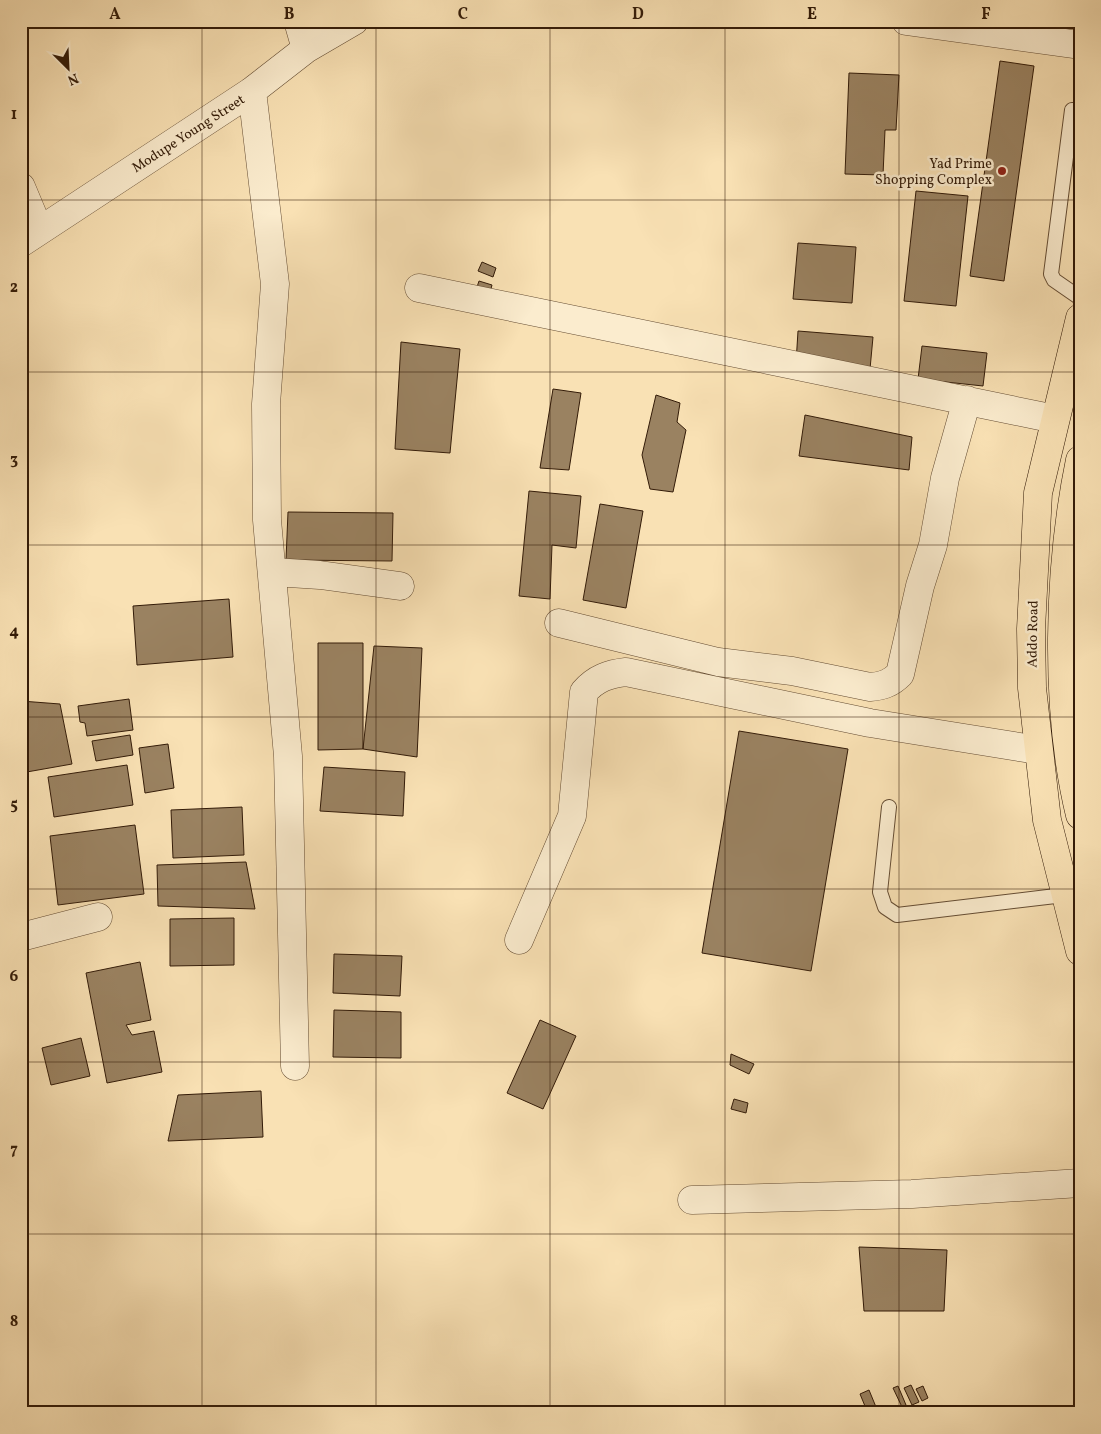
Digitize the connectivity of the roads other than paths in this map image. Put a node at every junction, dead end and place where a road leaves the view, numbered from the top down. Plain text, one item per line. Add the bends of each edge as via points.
1 (298, 21) edge
2 (354, 21) edge
3 (906, 21) edge
4 (1080, 46) edge
5 (306, 49) junction
6 (252, 91) junction
7 (1072, 110) dead end
8 (21, 187) edge
9 (30, 236) edge
10 (419, 288) dead end
11 (1080, 298) edge
12 (1080, 318) edge
13 (967, 400) junction
14 (1055, 419) junction
15 (1080, 460) edge
16 (272, 572) junction
17 (400, 586) dead end
18 (559, 623) dead end
19 (1072, 704) edge
20 (1038, 750) junction
21 (889, 807) dead end
22 (1080, 815) edge
23 (1064, 895) junction
24 (98, 917) dead end
25 (21, 937) edge
26 (520, 940) dead end
27 (1080, 952) edge
28 (296, 1066) dead end
29 (1080, 1183) edge
30 (692, 1200) dead end

1 - 5 street
2 - 5 street, Modupe Young Street
3 - 4 street
5 - 6 street, Modupe Young Street
6 - 9 street, Modupe Young Street
6 - 16 street via 275,284 266,413 267,520
7 - 11 lane via 1051,274 1054,280
8 - 9 street
10 - 13 street
12 - 14 main road, Addo Road
13 - 14 street
13 - 18 street via 945,478 900,674 892,682 870,686 792,671 718,662
14 - 20 main road, Addo Road via 1038,493 1034,553 1032,688
15 - 19 main road via 1066,561 1063,630
16 - 17 street
16 - 28 street via 288,756
19 - 22 main road via 1066,746
20 - 23 main road, Addo Road via 1047,820
20 - 26 street via 870,722 626,672 608,674 584,692 572,816
21 - 23 lane via 880,892 884,907 897,915
23 - 27 main road, Addo Road
24 - 25 street
29 - 30 street via 912,1194

